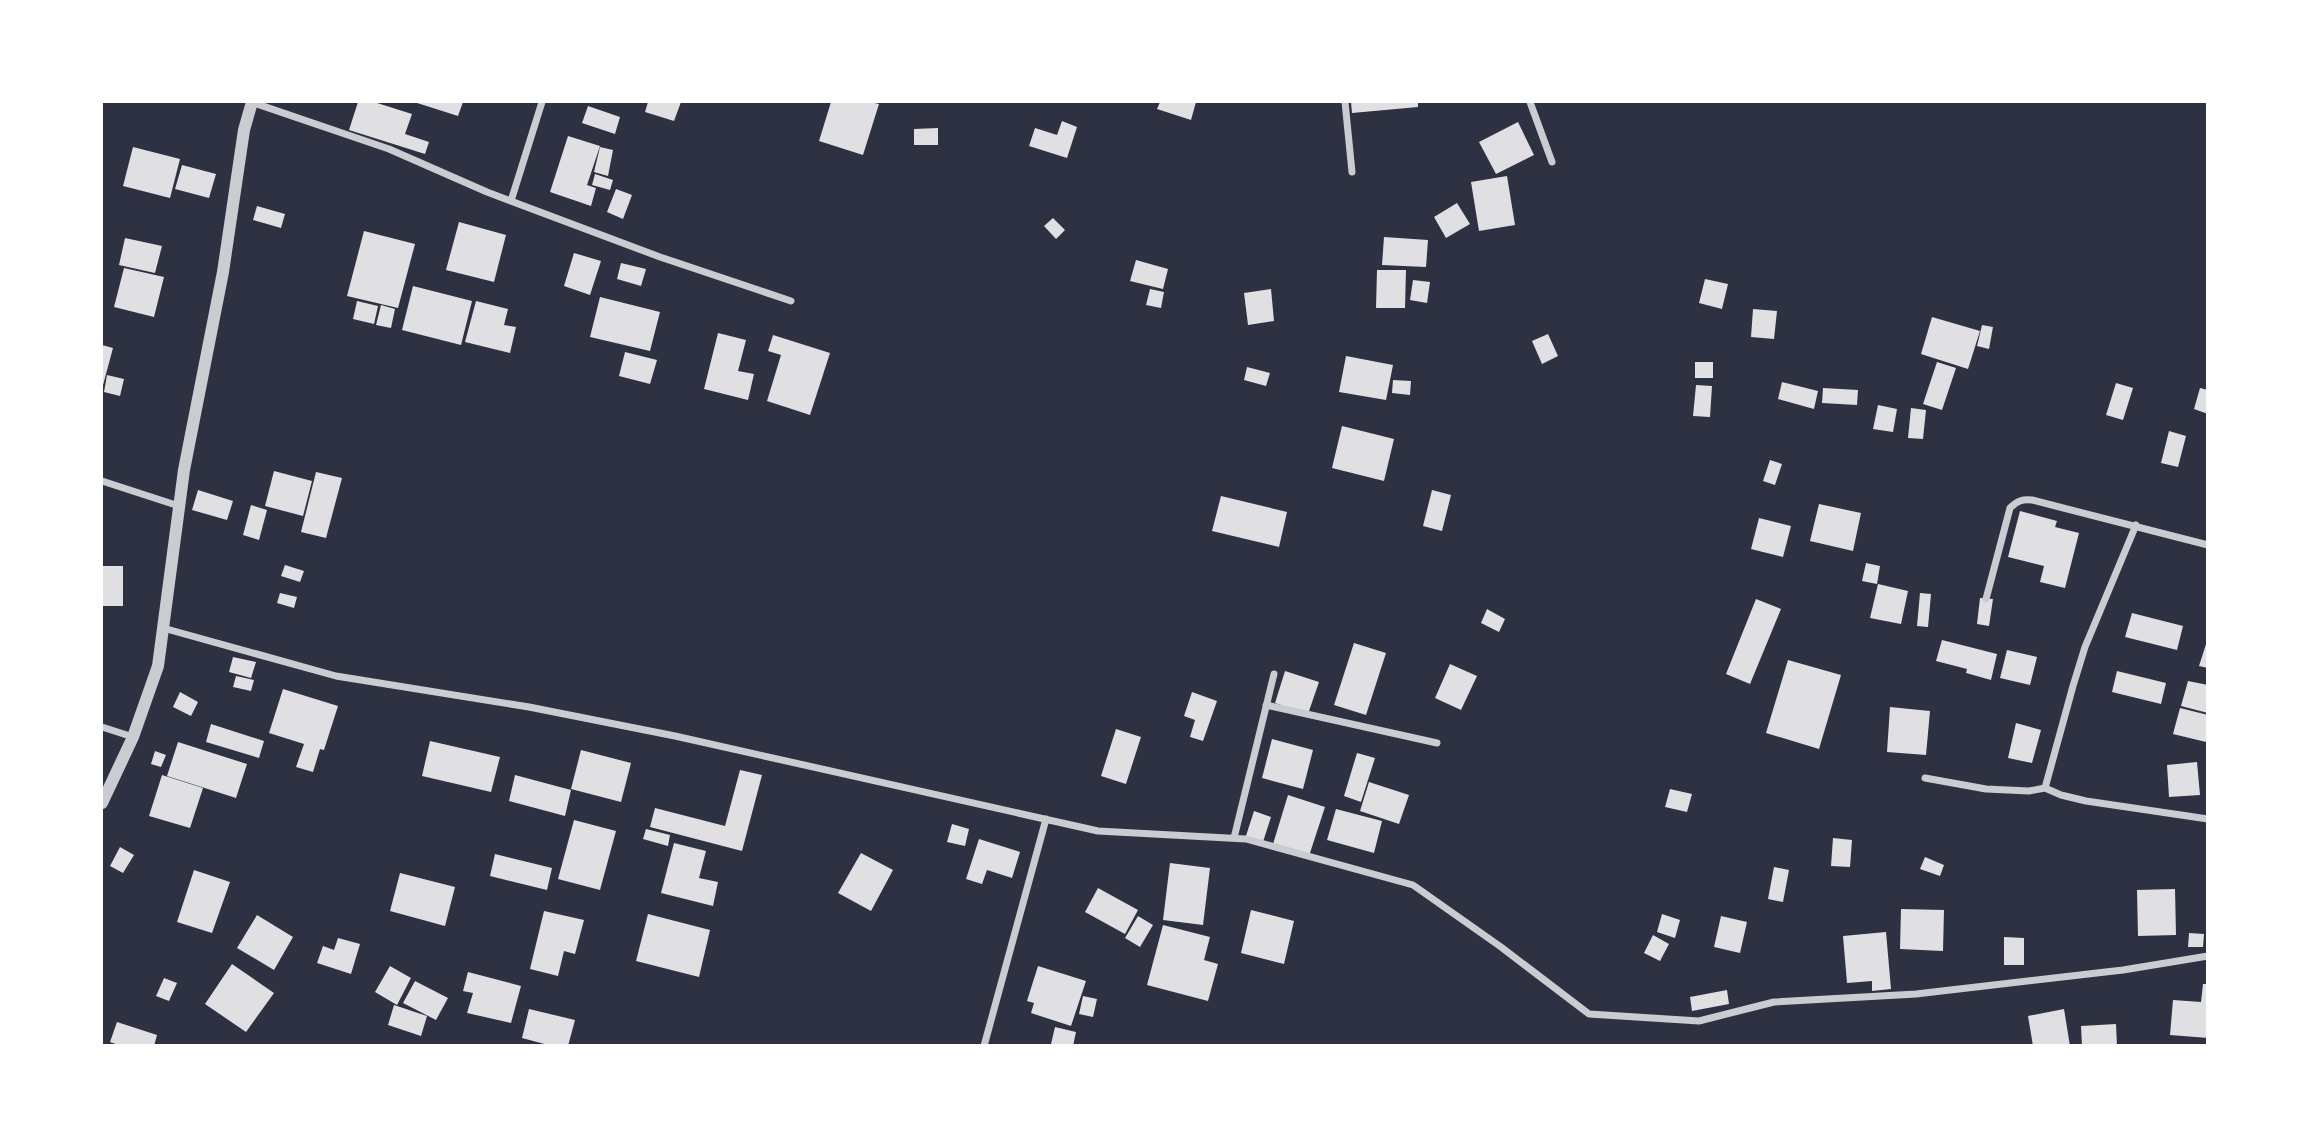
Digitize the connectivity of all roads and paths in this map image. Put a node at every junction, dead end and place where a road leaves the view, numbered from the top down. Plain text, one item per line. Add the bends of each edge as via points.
1 (252, 102) edge
2 (542, 102) edge
3 (1345, 102) edge
4 (1530, 102) edge
5 (1552, 162) dead end
6 (1352, 172) dead end
7 (511, 201) junction
8 (791, 301) dead end
9 (102, 481) edge
10 (179, 506) junction
11 (2136, 525) junction
12 (2207, 545) edge
13 (1986, 599) dead end
14 (163, 628) junction
15 (1274, 674) dead end
16 (1266, 705) junction
17 (102, 727) edge
18 (133, 737) junction
19 (1437, 743) dead end
20 (1926, 778) dead end
21 (2045, 788) junction
22 (102, 803) edge
23 (1046, 819) junction
24 (2207, 819) edge
25 (1234, 838) junction
26 (2207, 956) edge
27 (984, 1045) edge

1 - 7 street via 390,149
1 - 10 street
2 - 7 street
3 - 6 street
4 - 5 street
7 - 8 street
9 - 10 street
10 - 14 street
11 - 12 street
11 - 13 street via 2032,500 2017,501 2010,508
11 - 21 street via 2085,647
14 - 18 street via 158,666
14 - 23 street via 336,676 529,706
15 - 16 street
16 - 19 street
16 - 25 street
17 - 18 street
18 - 22 street
20 - 21 street via 1986,789
21 - 24 street via 2086,801
23 - 25 street via 1098,831
23 - 27 street
25 - 26 street via 1413,885 1589,1014 1699,1021 1774,1002 1916,994

